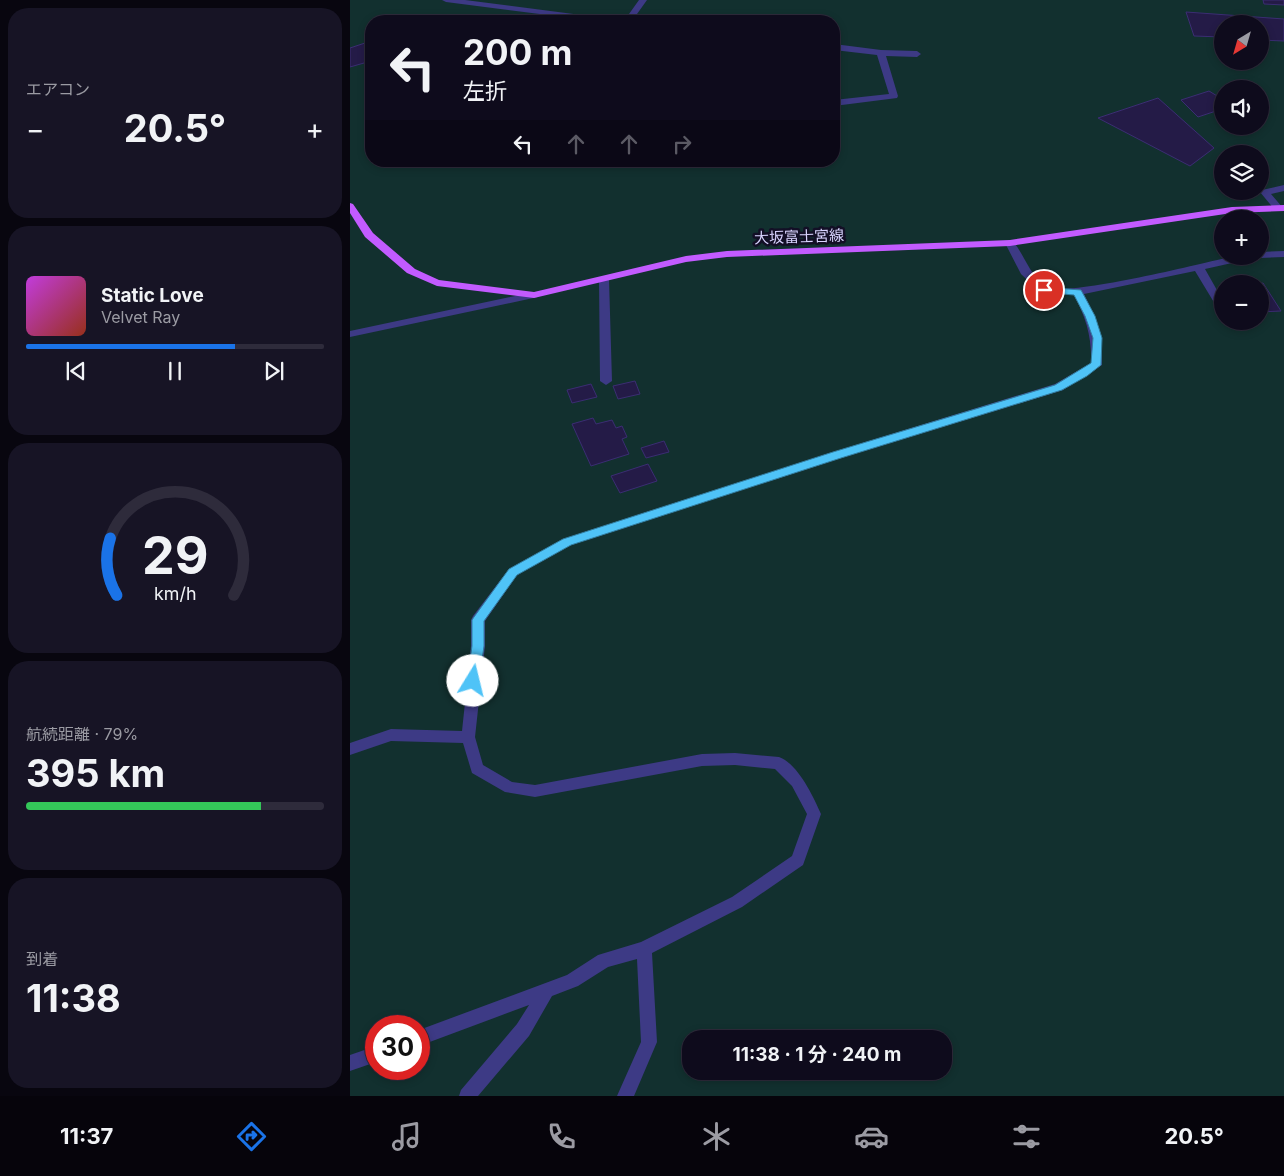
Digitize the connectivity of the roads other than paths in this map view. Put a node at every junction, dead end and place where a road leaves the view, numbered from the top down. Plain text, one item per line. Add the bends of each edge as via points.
1 (446, 0) edge
2 (643, 0) edge
3 (565, 15) edge
4 (632, 15) edge
5 (840, 48) edge
6 (881, 53) junction
7 (917, 54) dead end
8 (840, 102) edge
9 (1284, 188) edge
10 (350, 206) edge
11 (1281, 208) edge
12 (1010, 243) junction
13 (1284, 254) edge
14 (1269, 255) edge
15 (1214, 264) edge
16 (1199, 268) junction
17 (604, 279) junction
18 (1078, 292) junction
19 (1214, 293) edge
20 (534, 295) junction
21 (350, 334) edge
22 (606, 381) dead end
23 (468, 738) junction
24 (350, 749) edge
25 (644, 949) junction
26 (546, 991) junction
27 (430, 1034) edge
28 (365, 1058) edge
29 (350, 1063) edge
30 (467, 1096) edge
31 (624, 1096) edge

1 - 3 street
2 - 4 street
5 - 6 street
6 - 7 street
6 - 8 street via 894,96
9 - 11 street via 1265,192
10 - 20 main road, 大坂富士宮線 via 369,235 410,270 437,283
11 - 12 main road, 大坂富士宮線 via 1232,210
12 - 17 main road, 大坂富士宮線 via 727,254
12 - 18 street via 1025,272 1044,290
13 - 14 street
15 - 16 street
16 - 18 street
16 - 19 street
17 - 20 main road, 大坂富士宮線
17 - 22 street
18 - 23 street via 1098,338 1096,365 1059,387 567,542 513,572 478,620
20 - 21 street
23 - 24 street via 391,735
23 - 25 street via 477,769 510,788 535,791 702,760 735,759 779,763 797,782 814,814 798,860 737,902
25 - 26 street via 604,960 572,981
25 - 31 street via 649,1042
26 - 27 street
26 - 30 street via 523,1030
28 - 29 street

